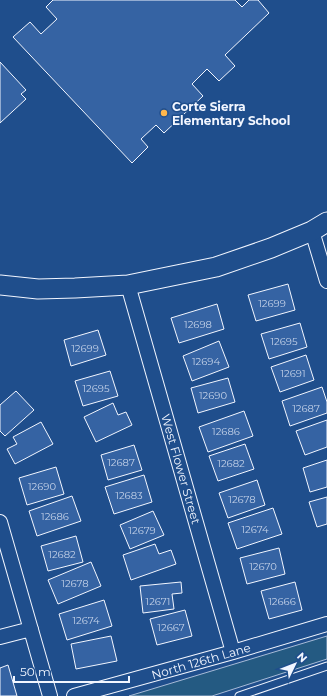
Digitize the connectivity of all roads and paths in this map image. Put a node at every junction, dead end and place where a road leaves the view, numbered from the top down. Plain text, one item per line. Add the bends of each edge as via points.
1 (319, 227) edge
2 (327, 281) edge
3 (0, 285) edge
4 (128, 285) junction
5 (0, 522) edge
6 (327, 624) edge
7 (31, 629) junction
8 (0, 637) edge
9 (233, 652) junction
10 (327, 666) edge
11 (50, 696) edge
12 (74, 696) edge
13 (239, 696) edge

1 - 2 street
1 - 4 street via 271,248 216,267
3 - 4 street via 75,288
4 - 9 street, West Flower Street
5 - 7 street
6 - 9 street, North 126th Lane
7 - 8 street
7 - 11 street
9 - 12 street, North 126th Lane
10 - 13 lane

